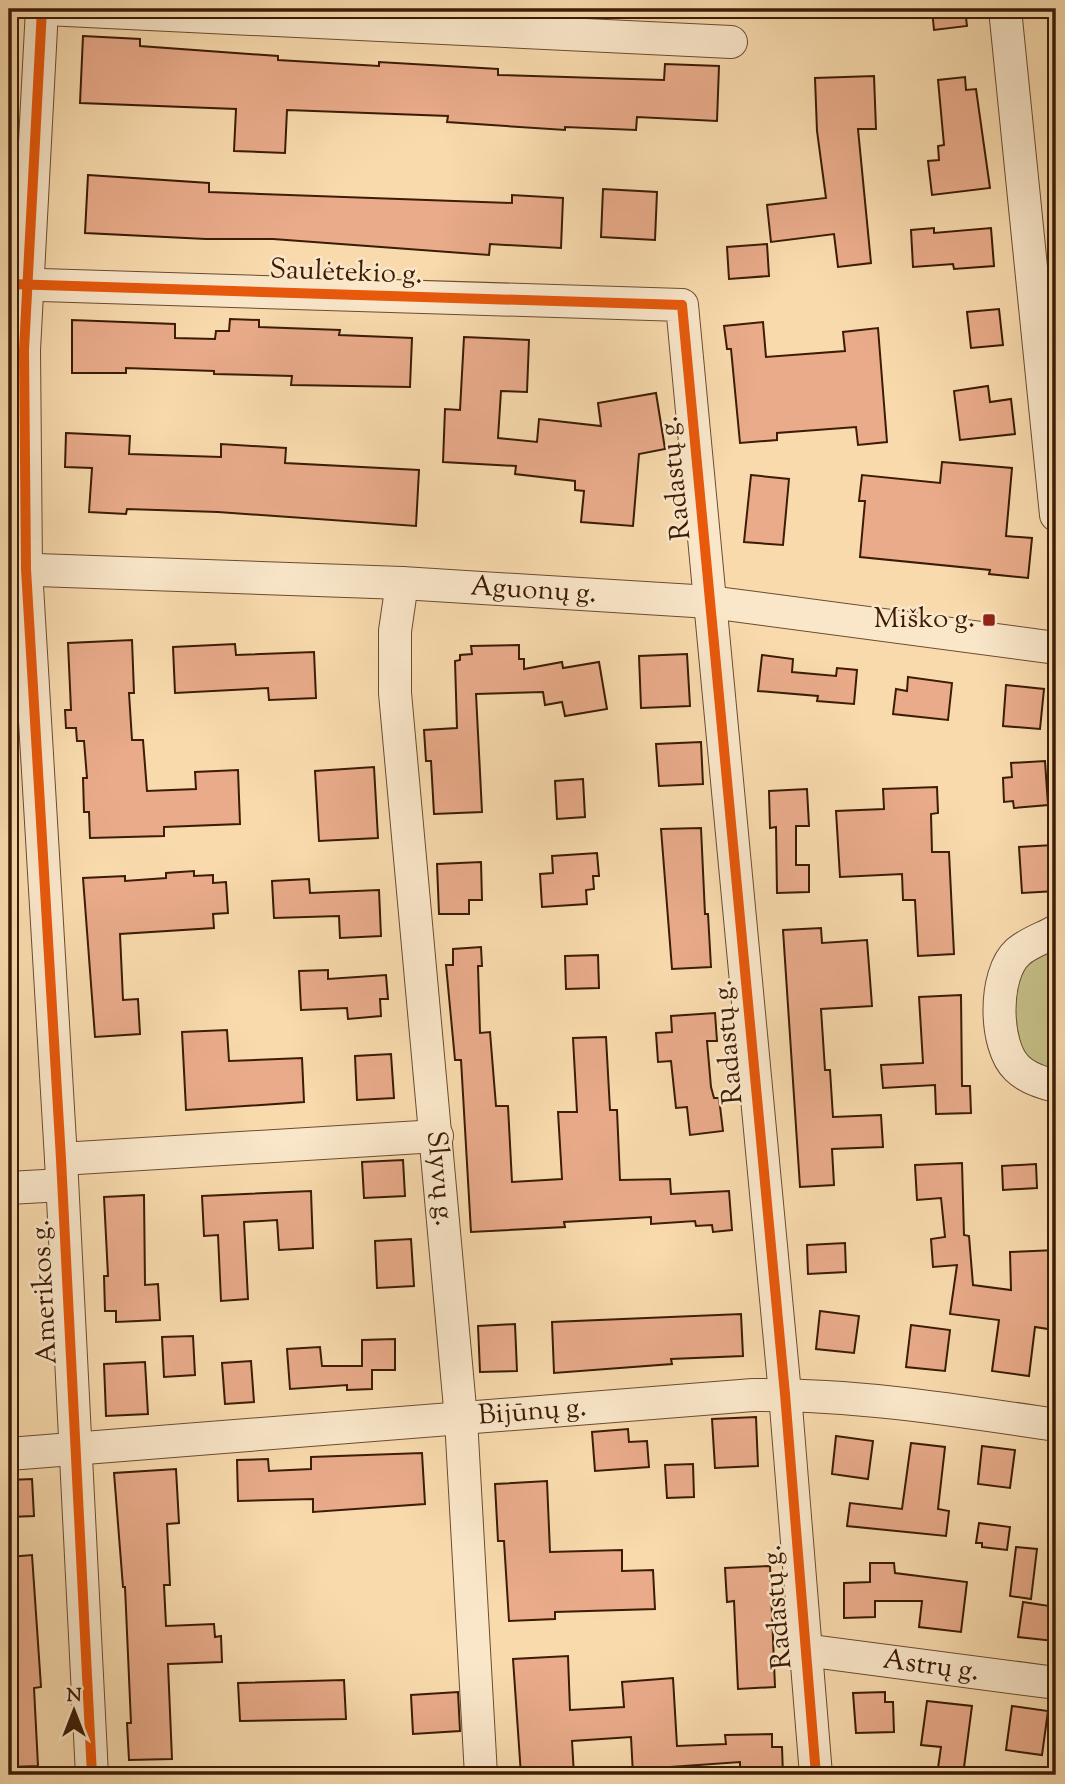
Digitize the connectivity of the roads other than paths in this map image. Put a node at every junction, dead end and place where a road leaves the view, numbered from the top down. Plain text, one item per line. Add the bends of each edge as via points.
1 (44, 9) edge
2 (1005, 9) edge
3 (731, 42) dead end
4 (18, 284) edge
5 (682, 305) joint
6 (1056, 515) edge
7 (17, 569) edge
8 (401, 583) junction
9 (710, 602) junction
10 (1056, 648) edge
11 (1056, 931) edge
12 (1056, 1086) edge
13 (437, 1136) junction
14 (61, 1172) junction
15 (9, 1188) edge
16 (785, 1394) junction
17 (461, 1419) junction
18 (1056, 1425) edge
19 (76, 1451) junction
20 (9, 1454) edge
21 (804, 1650) junction
22 (1056, 1683) edge
23 (92, 1775) edge
24 (481, 1775) edge
25 (816, 1775) edge

1 - 3 street
1 - 4 street, Amerikos g.
2 - 6 street
4 - 5 street, Saulėtekio g.
4 - 7 street, Amerikos g.
5 - 9 street, Radastų g.
7 - 8 street, Aguonų g.
7 - 14 street, Amerikos g.
8 - 9 street, Aguonų g.
8 - 13 street, Slyvų g. via 395,693
9 - 10 street, Aguonų g.
9 - 16 street, Radastų g.
11 - 12 street via 1018,952 1006,967 1000,989 1005,1045 1016,1068
13 - 14 street
13 - 17 street, Slyvų g.
14 - 15 street
14 - 19 street, Amerikos g.
16 - 17 street, Bijūnų g.
16 - 18 street, Bijūnų g. via 875,1399
16 - 21 street, Radastų g.
17 - 19 street, Bijūnų g.
17 - 24 street, Slyvų g.
19 - 20 street, Bijūnų g.
19 - 23 street, Amerikos g.
21 - 22 street, Astrų g.
21 - 25 street, Radastų g.

